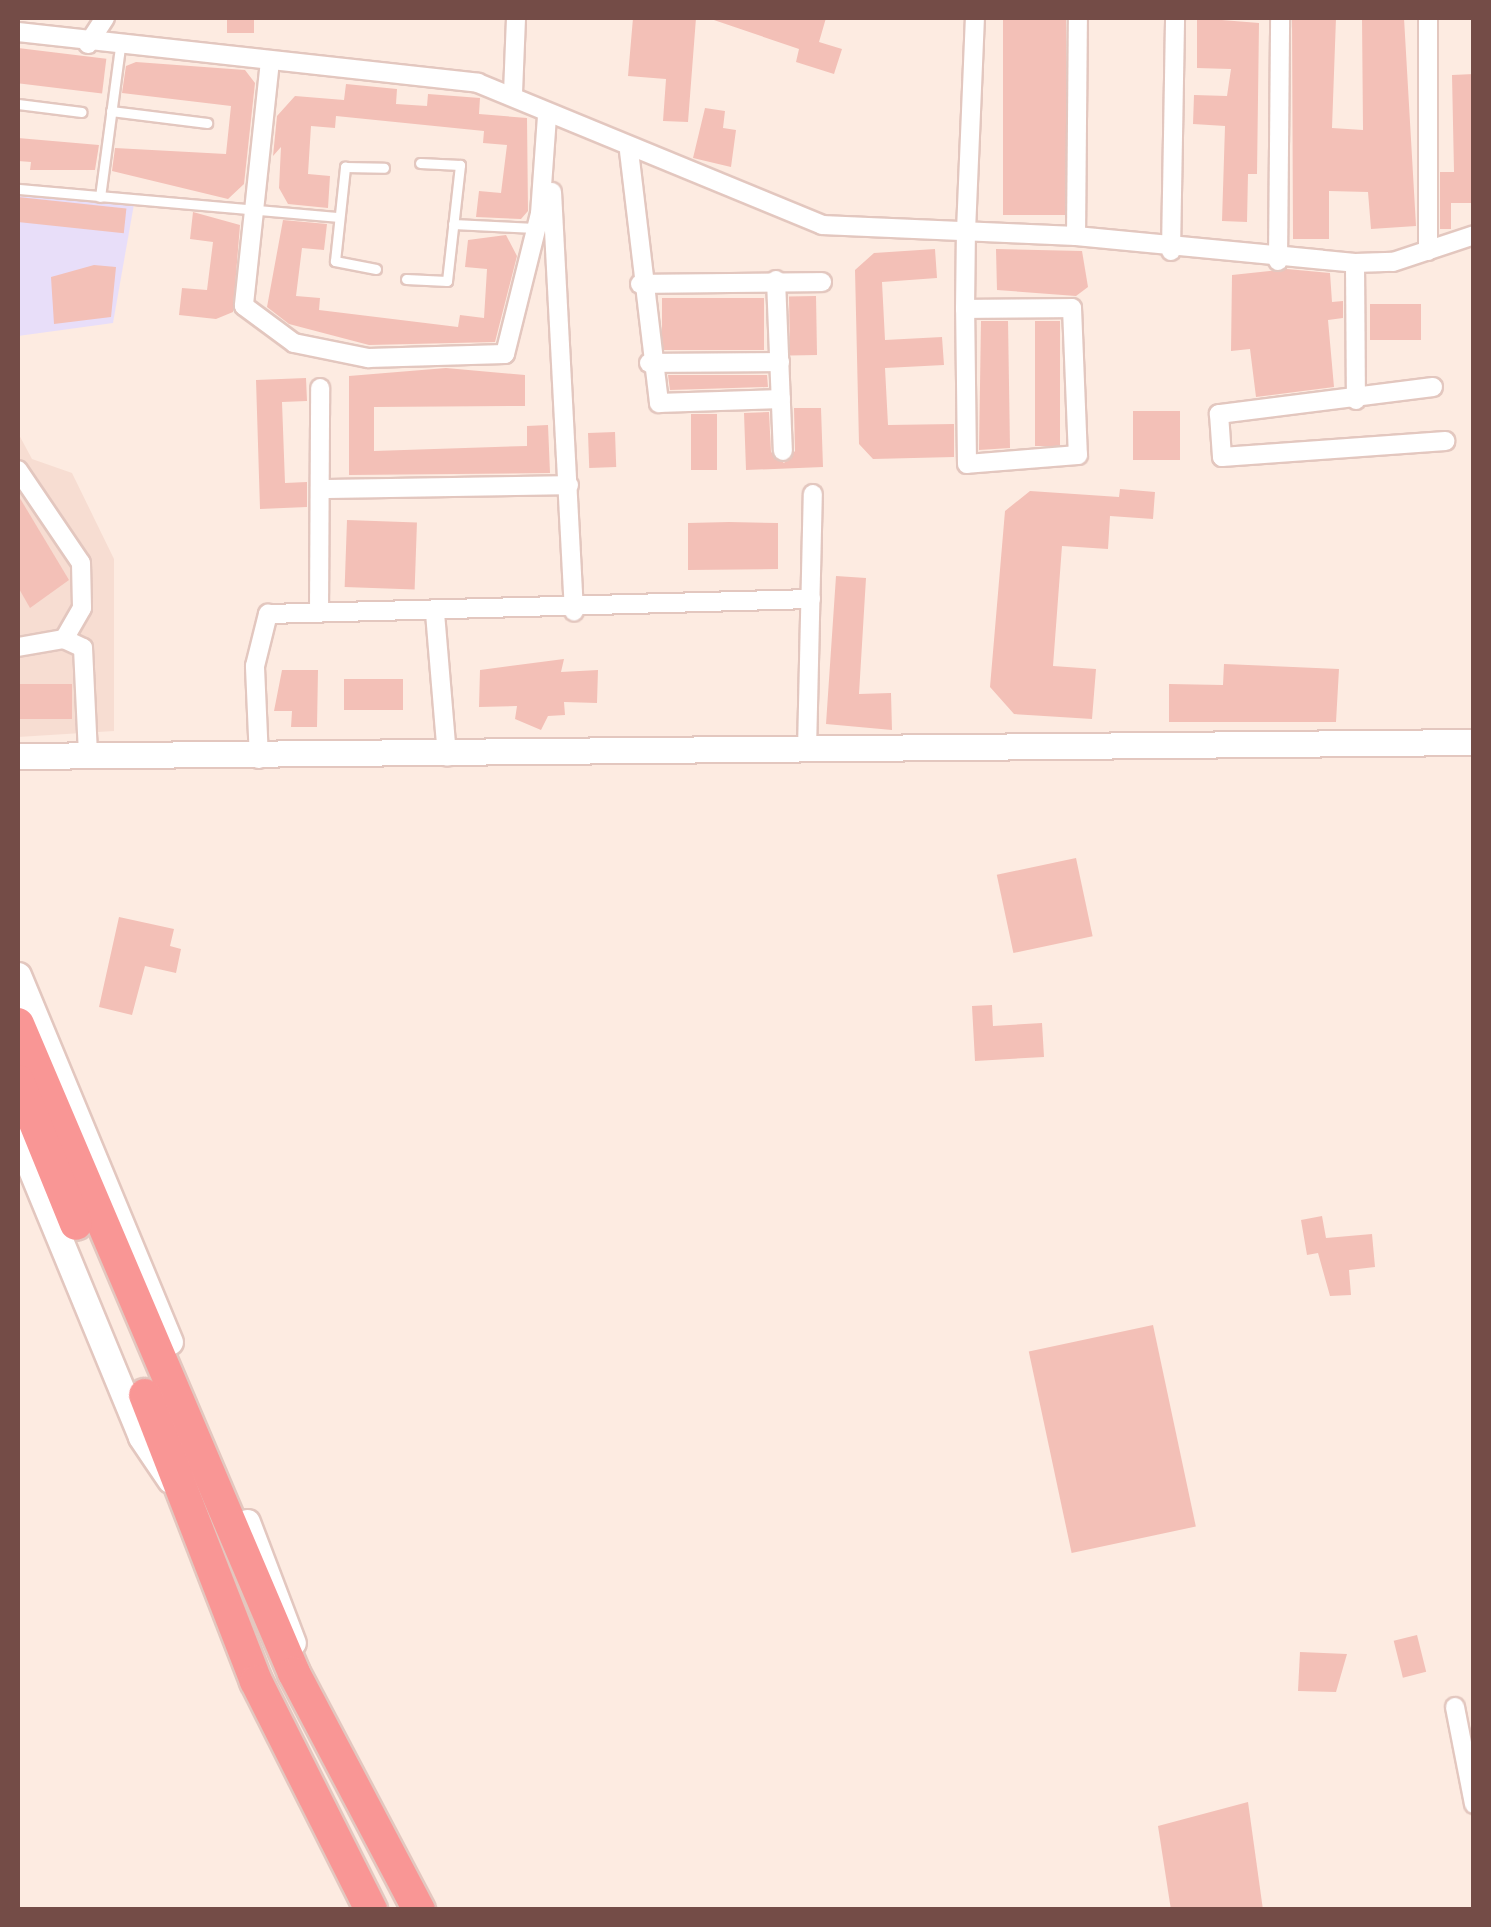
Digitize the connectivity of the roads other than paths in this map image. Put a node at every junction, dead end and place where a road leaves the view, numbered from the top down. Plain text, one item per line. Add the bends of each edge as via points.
1 (105, 18) edge
2 (516, 18) edge
3 (975, 18) edge
4 (1078, 18) edge
5 (1175, 18) edge
6 (1280, 18) edge
7 (1428, 18) edge
8 (18, 32) edge
9 (88, 44) junction
10 (120, 47) junction
11 (270, 60) junction
12 (513, 93) junction
13 (18, 104) edge
14 (111, 111) junction
15 (82, 112) dead end
16 (547, 116) junction
17 (207, 124) dead end
18 (629, 151) junction
19 (420, 163) dead end
20 (384, 168) dead end
21 (18, 190) edge
22 (100, 197) junction
23 (256, 205) junction
24 (338, 217) junction
25 (453, 224) junction
26 (536, 228) junction
27 (966, 231) junction
28 (1474, 235) edge
29 (1076, 236) junction
30 (1428, 250) junction
31 (1171, 251) junction
32 (1278, 261) junction
33 (1355, 263) junction
34 (376, 269) dead end
35 (406, 279) dead end
36 (776, 280) junction
37 (822, 282) dead end
38 (640, 284) junction
39 (965, 309) junction
40 (780, 362) junction
41 (649, 363) junction
42 (1433, 386) dead end
43 (320, 388) dead end
44 (781, 399) junction
45 (1356, 400) junction
46 (1446, 441) dead end
47 (783, 451) dead end
48 (18, 470) edge
49 (569, 484) junction
50 (321, 489) junction
51 (813, 494) dead end
52 (811, 599) junction
53 (574, 611) junction
54 (435, 612) junction
55 (320, 613) junction
56 (64, 639) junction
57 (18, 648) edge
58 (1474, 742) edge
59 (807, 750) junction
60 (88, 755) junction
61 (18, 756) edge
62 (447, 756) junction
63 (259, 759) junction
64 (18, 974) edge
65 (18, 1024) edge
66 (18, 1080) edge
67 (18, 1138) edge
68 (186, 1495) junction
69 (294, 1672) junction
70 (1455, 1706) dead end
71 (1474, 1804) edge
72 (371, 1910) edge
73 (419, 1910) edge

1 - 9 street
2 - 12 street
3 - 27 street
4 - 29 street
5 - 31 street
6 - 32 street
7 - 30 street
8 - 9 street
9 - 10 street
10 - 11 street
10 - 14 lane
11 - 12 street
11 - 23 street
12 - 16 street
13 - 15 lane
14 - 17 lane
14 - 22 lane
16 - 18 street
16 - 26 street
16 - 49 street
18 - 27 street via 822,225
18 - 38 street
19 - 25 lane via 460,166
20 - 24 lane via 345,168
21 - 22 lane
22 - 23 lane
23 - 24 lane
23 - 26 street via 244,306 294,344 368,358 505,354
24 - 34 lane via 334,261
25 - 26 lane
25 - 35 lane via 447,280
27 - 29 street
27 - 39 street
28 - 30 street
29 - 31 street
30 - 33 street
31 - 32 street
32 - 33 street
33 - 45 street
36 - 37 street
36 - 38 street
36 - 40 street
38 - 41 street
39 - 39 street via 967,464 1078,455 1072,308
40 - 41 street
40 - 44 street
41 - 44 street via 658,404
42 - 45 street
43 - 50 street
44 - 47 street
45 - 46 street via 1219,414 1222,457
48 - 56 street via 81,563 82,608
49 - 50 street
49 - 53 street
50 - 55 street
51 - 52 street
52 - 53 street
52 - 59 street
53 - 54 street
54 - 55 street
54 - 62 street
55 - 63 street via 268,614 261,626
56 - 57 street
56 - 60 street via 83,648
58 - 59 street
59 - 62 street
60 - 61 street
60 - 63 street
62 - 63 street
64 - 69 street via 282,1601
65 - 69 highway
66 - 68 highway
67 - 68 street via 141,1437
68 - 72 highway via 256,1681
69 - 73 highway
70 - 71 street

